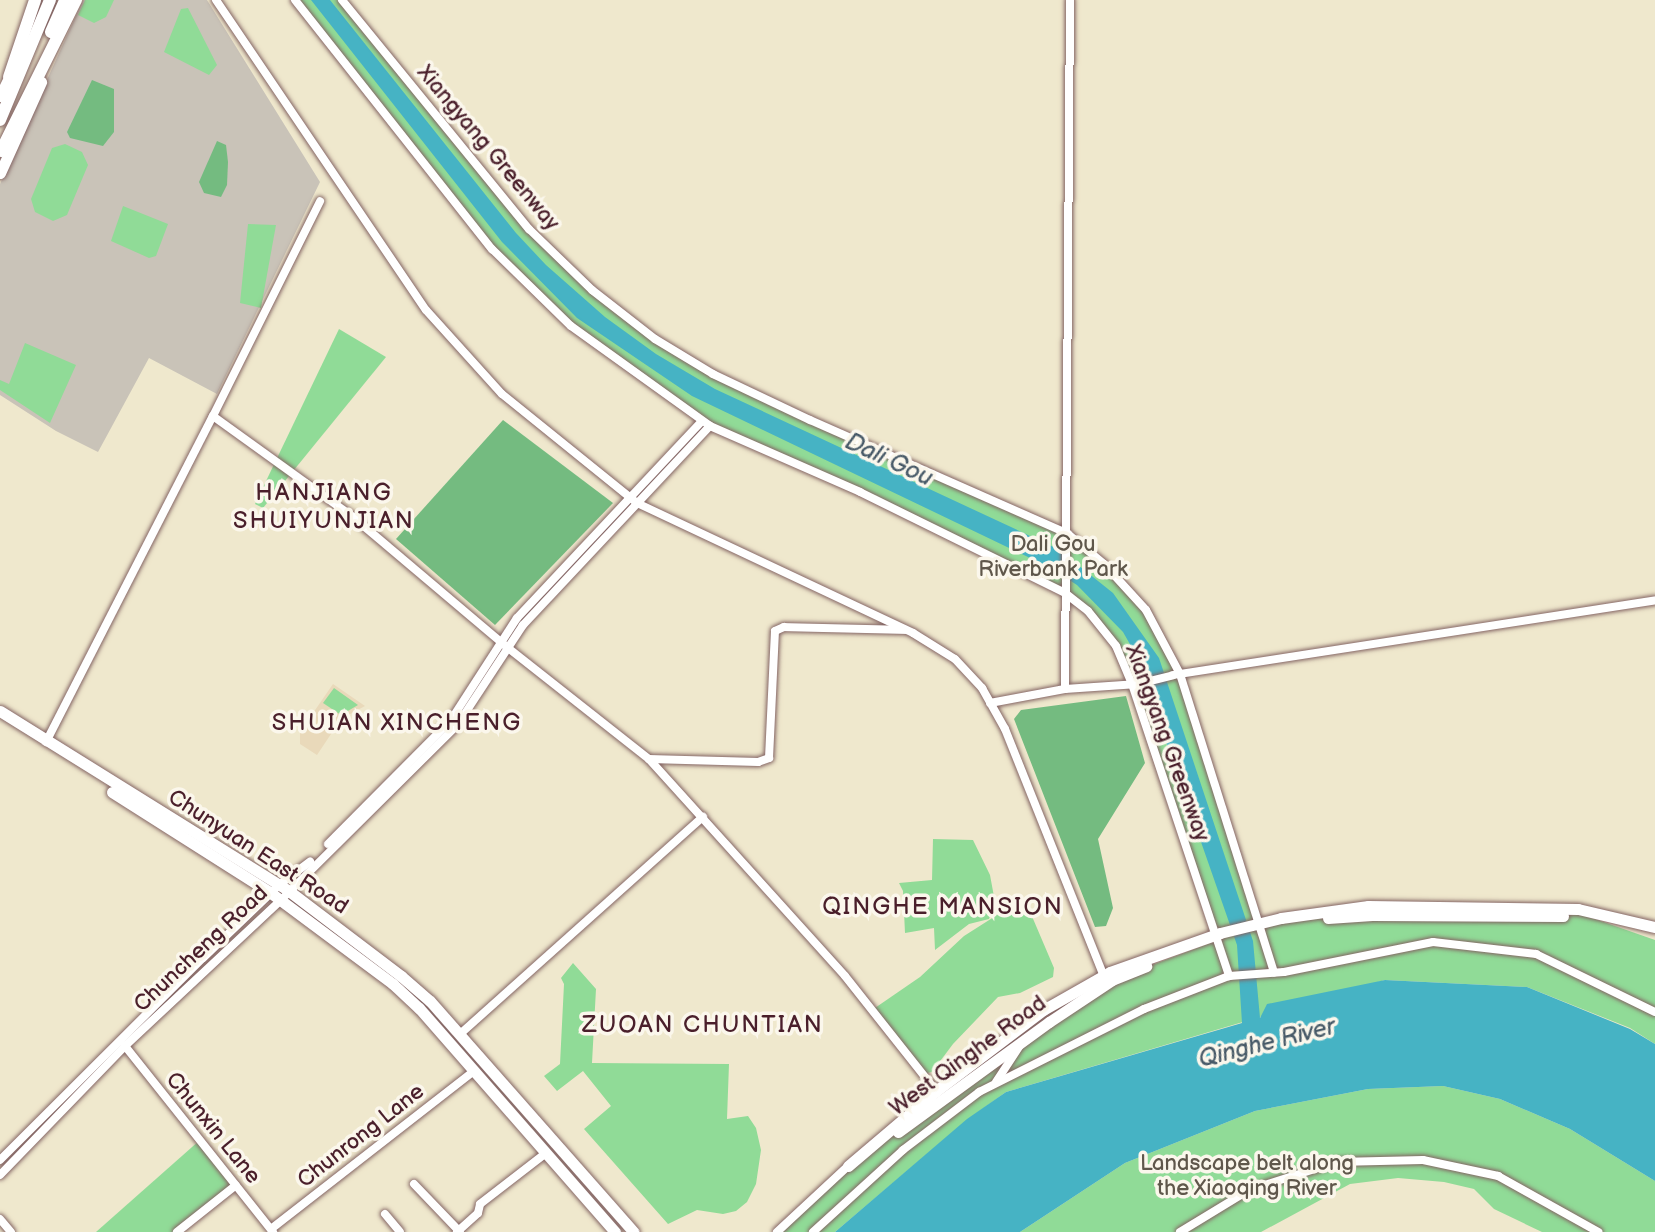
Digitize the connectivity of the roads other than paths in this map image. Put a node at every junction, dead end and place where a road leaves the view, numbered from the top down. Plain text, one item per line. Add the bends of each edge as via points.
1 (35, 0) edge
2 (48, 0) edge
3 (65, 0) edge
4 (77, 0) edge
5 (216, 0) edge
6 (295, 0) edge
7 (342, 0) edge
8 (1070, 0) edge
9 (9, 77) junction
10 (0, 96) edge
11 (0, 120) edge
12 (1, 152) edge
13 (0, 173) edge
14 (320, 201) dead end
15 (213, 416) junction
16 (706, 423) junction
17 (633, 500) junction
18 (1068, 534) junction
19 (1065, 593) junction
20 (1655, 600) edge
21 (908, 630) junction
22 (504, 644) junction
23 (1180, 674) junction
24 (1135, 684) junction
25 (1065, 689) junction
26 (990, 703) junction
27 (0, 711) edge
28 (0, 720) edge
29 (46, 742) junction
30 (649, 759) junction
31 (703, 817) junction
32 (280, 892) junction
33 (1256, 927) junction
34 (1655, 927) edge
35 (1655, 934) edge
36 (1218, 937) junction
37 (1272, 973) junction
38 (1232, 976) junction
39 (1107, 980) junction
40 (1655, 1012) edge
41 (460, 1034) junction
42 (1021, 1043) junction
43 (125, 1046) junction
44 (474, 1071) junction
45 (996, 1083) junction
46 (936, 1091) junction
47 (546, 1153) junction
48 (0, 1160) edge
49 (848, 1166) junction
50 (0, 1175) edge
51 (414, 1184) dead end
52 (236, 1185) junction
53 (385, 1214) dead end
54 (0, 1219) edge
55 (608, 1230) edge
56 (272, 1231) edge
57 (11, 1232) edge
58 (177, 1232) edge
59 (400, 1232) edge
60 (459, 1232) edge
61 (634, 1232) edge
62 (777, 1232) edge
63 (813, 1232) edge
64 (1180, 1232) edge
65 (1598, 1232) edge

1 - 9 highway
2 - 9 main road
2 - 11 highway
3 - 12 highway
4 - 12 highway
4 - 13 main road
5 - 17 street via 426,310 502,394
6 - 16 street, Xiangyang Greenway via 492,249 571,326
7 - 18 street, Xiangyang Greenway via 529,229 592,290 655,339 713,374
8 - 18 street
9 - 10 main road
14 - 15 street
15 - 22 street via 353,517
15 - 29 street
16 - 17 street, Chuncheng Road
16 - 19 street, Xiangyang Greenway
17 - 21 street
17 - 22 street, Chuncheng Road
18 - 19 street
18 - 23 street, Xiangyang Greenway via 1146,610
19 - 24 street, Xiangyang Greenway via 1088,611 1116,646
19 - 25 street
20 - 23 street
21 - 26 street via 955,659
21 - 30 street via 775,631 769,758
22 - 30 street
22 - 32 street, Chuncheng Road via 458,724
23 - 24 street
23 - 33 street, Xiangyang Greenway
24 - 25 street
24 - 36 street, Xiangyang Greenway
25 - 26 street
26 - 39 street
27 - 29 main road, Chunyuan East Road
28 - 32 main road, Chunyuan East Road
29 - 32 main road, Chunyuan East Road
30 - 31 street
31 - 41 street
31 - 46 street via 845,976
32 - 41 main road, Chunyuan East Road via 401,976
32 - 43 street, Chuncheng Road
32 - 44 main road, Chunyuan East Road via 393,984
32 - 48 street, Chuncheng Road
33 - 34 main road via 1377,906 1578,909
33 - 35 main road via 1372,915 1578,916
33 - 36 main road
33 - 37 street, Xiangyang Greenway
36 - 38 street, Xiangyang Greenway
36 - 39 main road
37 - 38 street
37 - 40 street via 1433,942 1536,954
38 - 45 street via 1144,1009
39 - 42 main road, West Qinghe Road
39 - 46 main road via 1043,1010
41 - 61 main road, Chunyuan East Road
42 - 45 street
42 - 49 main road, West Qinghe Road
43 - 50 street, Chuncheng Road
43 - 52 street, Chunxin Lane
44 - 47 main road, Chunyuan East Road
44 - 56 street, Chunrong Lane
45 - 63 street via 903,1150
46 - 49 main road
47 - 55 main road, Chunyuan East Road
47 - 60 street via 480,1204
49 - 62 street
51 - 60 street
52 - 56 street, Chunxin Lane
52 - 58 street
53 - 59 street
54 - 57 street
64 - 65 street via 1249,1190 1337,1162 1423,1160 1498,1176

